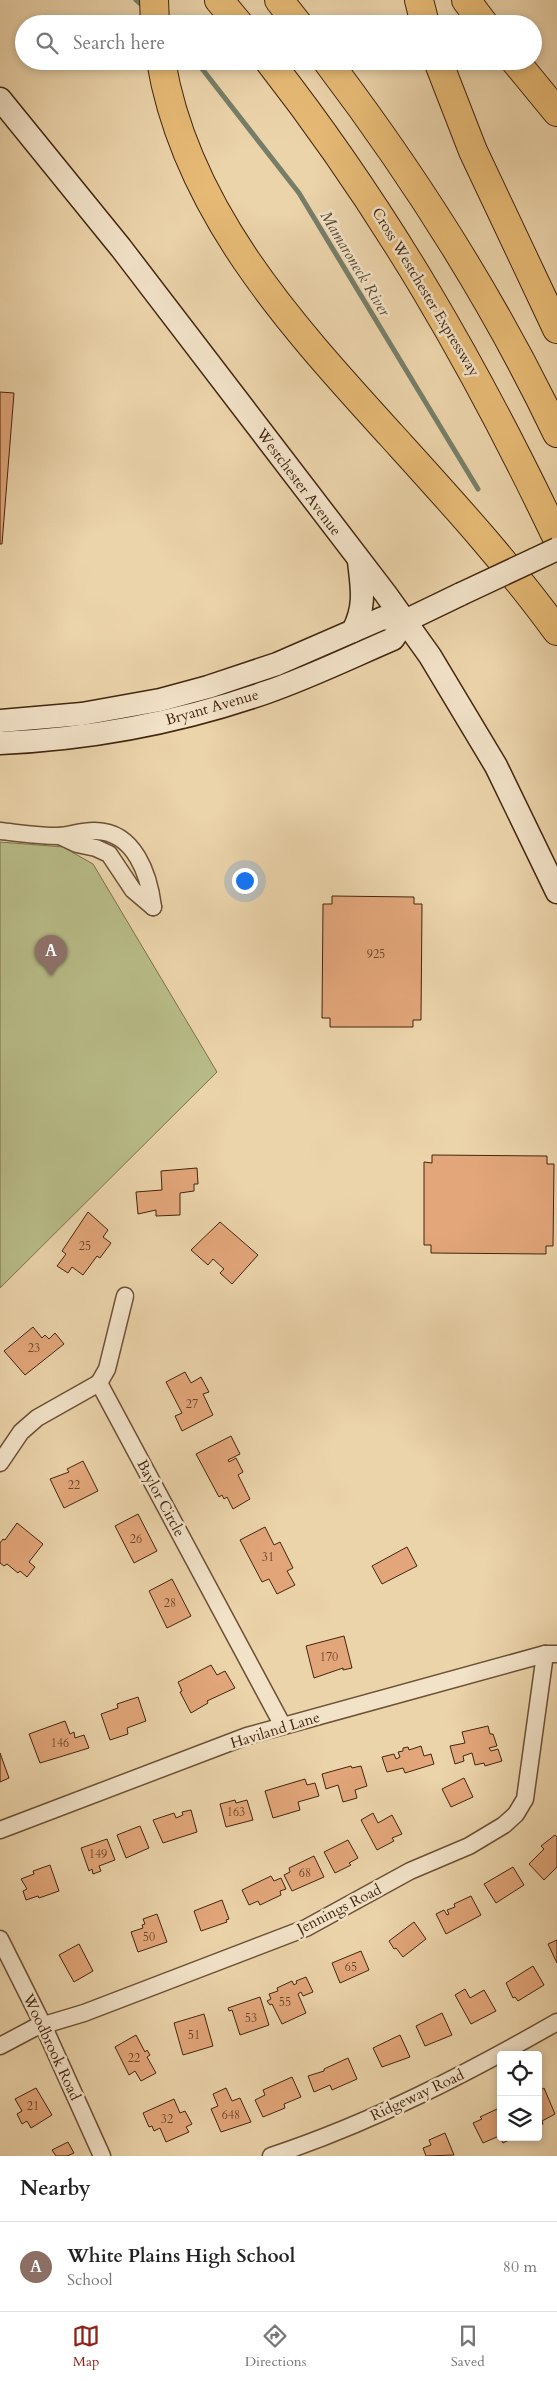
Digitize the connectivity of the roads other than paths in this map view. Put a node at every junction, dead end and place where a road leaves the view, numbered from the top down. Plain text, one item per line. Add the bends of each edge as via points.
1 (154, 0) edge
2 (219, 0) edge
3 (279, 0) edge
4 (419, 0) edge
5 (466, 0) edge
6 (155, 15) edge
7 (232, 15) edge
8 (291, 15) edge
9 (423, 15) edge
10 (477, 15) edge
11 (163, 70) edge
12 (276, 70) edge
13 (334, 70) edge
14 (442, 70) edge
15 (522, 70) edge
16 (0, 99) edge
17 (557, 112) edge
18 (557, 329) edge
19 (557, 433) edge
20 (557, 538) edge
21 (557, 549) edge
22 (359, 561) junction
23 (405, 620) junction
24 (352, 631) junction
25 (557, 631) edge
26 (0, 722) edge
27 (0, 744) edge
28 (0, 832) edge
29 (60, 836) junction
30 (557, 892) edge
31 (125, 1296) dead end
32 (99, 1384) junction
33 (0, 1462) edge
34 (551, 1654) edge
35 (283, 1726) junction
36 (0, 1830) edge
37 (0, 1939) edge
38 (557, 2022) edge
39 (43, 2025) junction
40 (0, 2046) edge
41 (102, 2156) edge
42 (271, 2156) edge

1 - 6 highway
2 - 7 highway
3 - 8 highway
4 - 9 highway
5 - 10 highway
11 - 25 highway via 176,122 194,170 221,221 258,277 317,353 478,531
12 - 20 highway, Cross Westchester Expressway via 360,186 428,293 490,402
13 - 19 highway via 391,149 454,246
14 - 18 highway via 473,151
15 - 17 highway
16 - 22 main road, Westchester Avenue via 116,242
21 - 23 main road, Bryant Avenue, bridge
22 - 23 main road, Westchester Avenue
22 - 24 main road via 364,596
23 - 24 main road, Bryant Avenue via 383,618
23 - 27 main road, Bryant Avenue via 393,639 268,692 221,707 111,732
23 - 30 main road, Westchester Avenue via 496,766
24 - 26 main road, Bryant Avenue via 250,674 160,700 82,714
28 - 29 street
29 - 29 street via 109,854 133,890 153,907 150,885 139,858 131,848 111,834 97,830
31 - 32 street via 107,1369
32 - 33 street via 37,1418 21,1432
32 - 35 street, Baylor Circle
34 - 35 street, Haviland Lane
34 - 39 street, Jennings Road via 525,1799 504,1825 306,1928 84,2013
35 - 36 street, Haviland Lane via 248,1736
37 - 39 street, Woodbrook Road
38 - 42 street, Ridgeway Road via 391,2108
39 - 40 street, Jennings Road
39 - 41 street, Woodbrook Road

